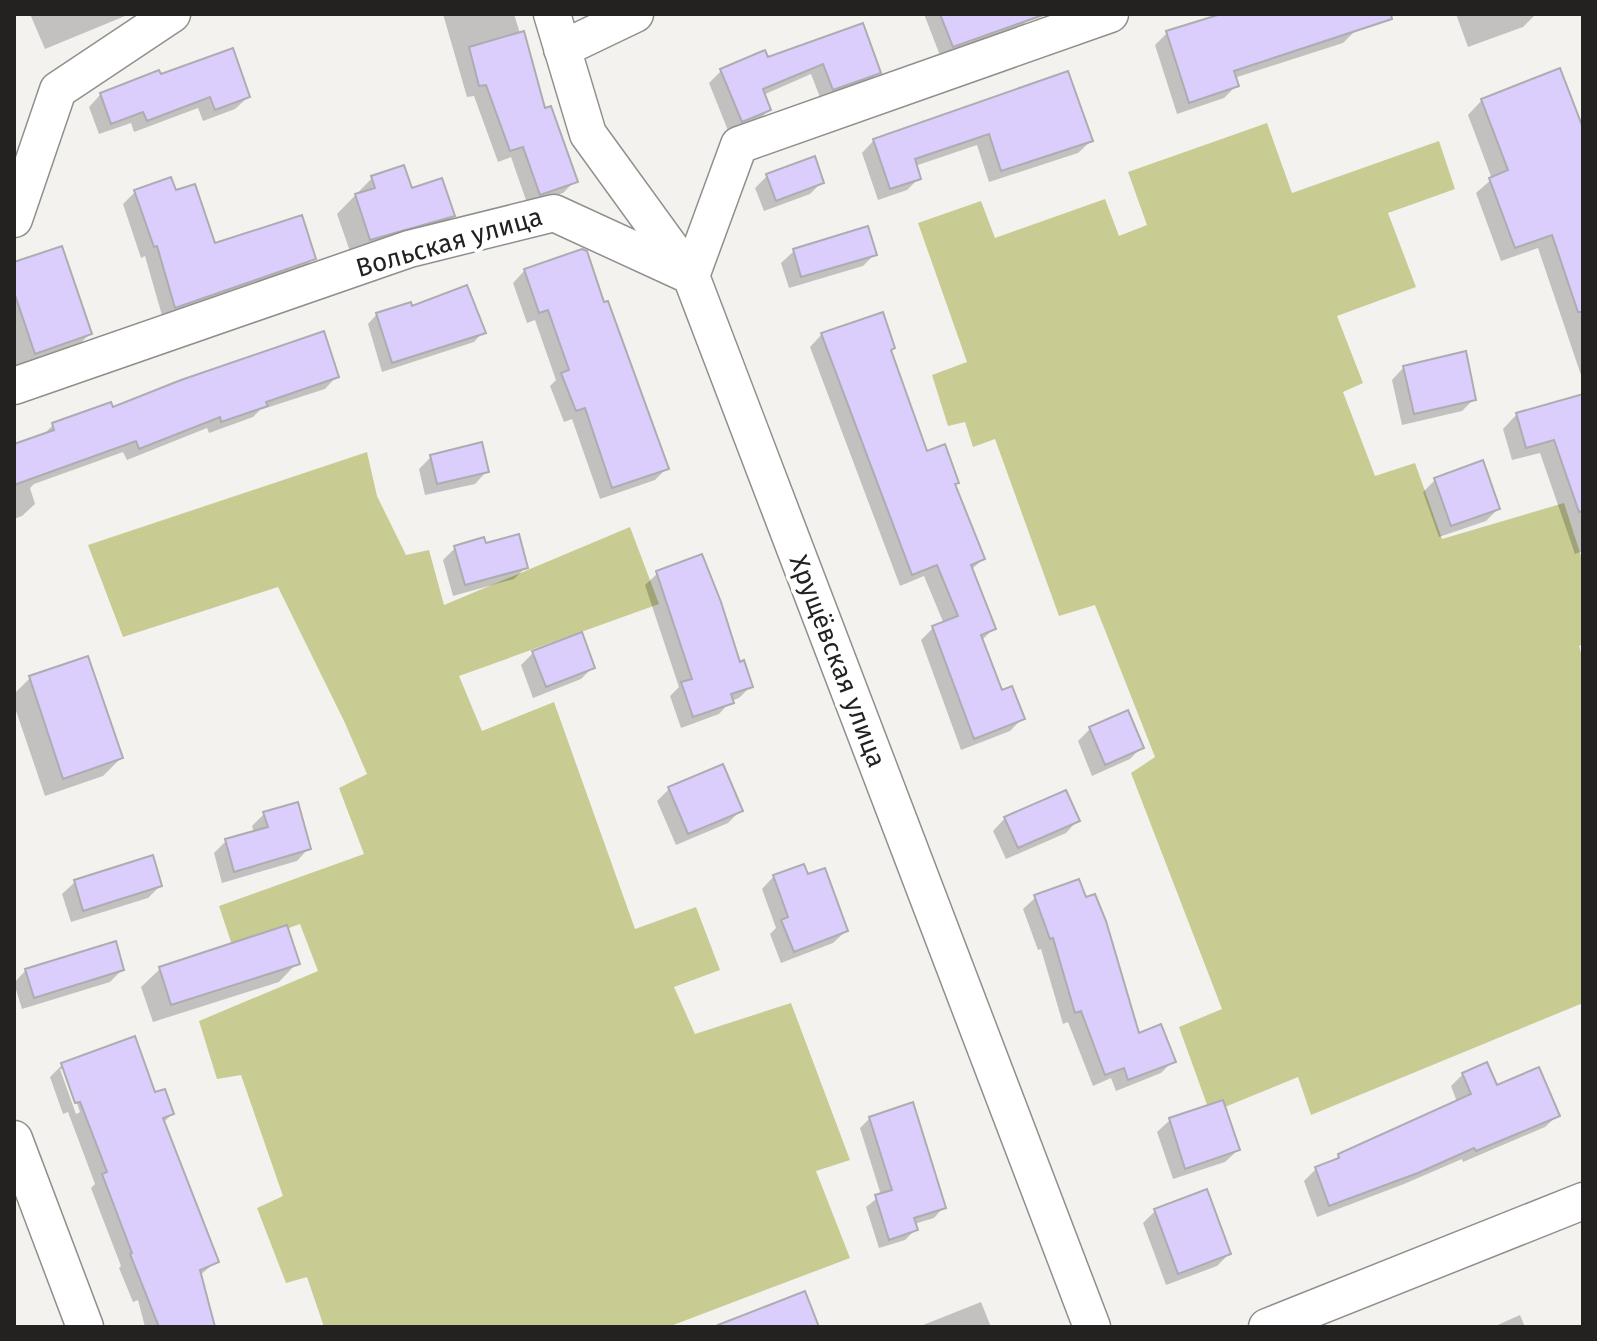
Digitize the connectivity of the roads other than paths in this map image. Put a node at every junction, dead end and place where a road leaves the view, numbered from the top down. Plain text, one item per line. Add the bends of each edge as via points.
1 (172, 14) edge
2 (552, 14) edge
3 (635, 14) edge
4 (1110, 14) edge
5 (562, 49) junction
6 (14, 219) edge
7 (691, 276) junction
8 (14, 386) edge
9 (14, 1139) edge
10 (1583, 1201) edge
11 (85, 1327) edge
12 (1092, 1327) edge
13 (1267, 1327) edge

1 - 6 street via 58,90
2 - 5 street, Хрущёвская улица
3 - 5 street
4 - 7 street via 739,145
5 - 7 street, Хрущёвская улица via 588,134
7 - 8 street, Вольская улица via 554,213 409,249
7 - 12 street, Хрущёвская улица
9 - 11 street
10 - 13 street

